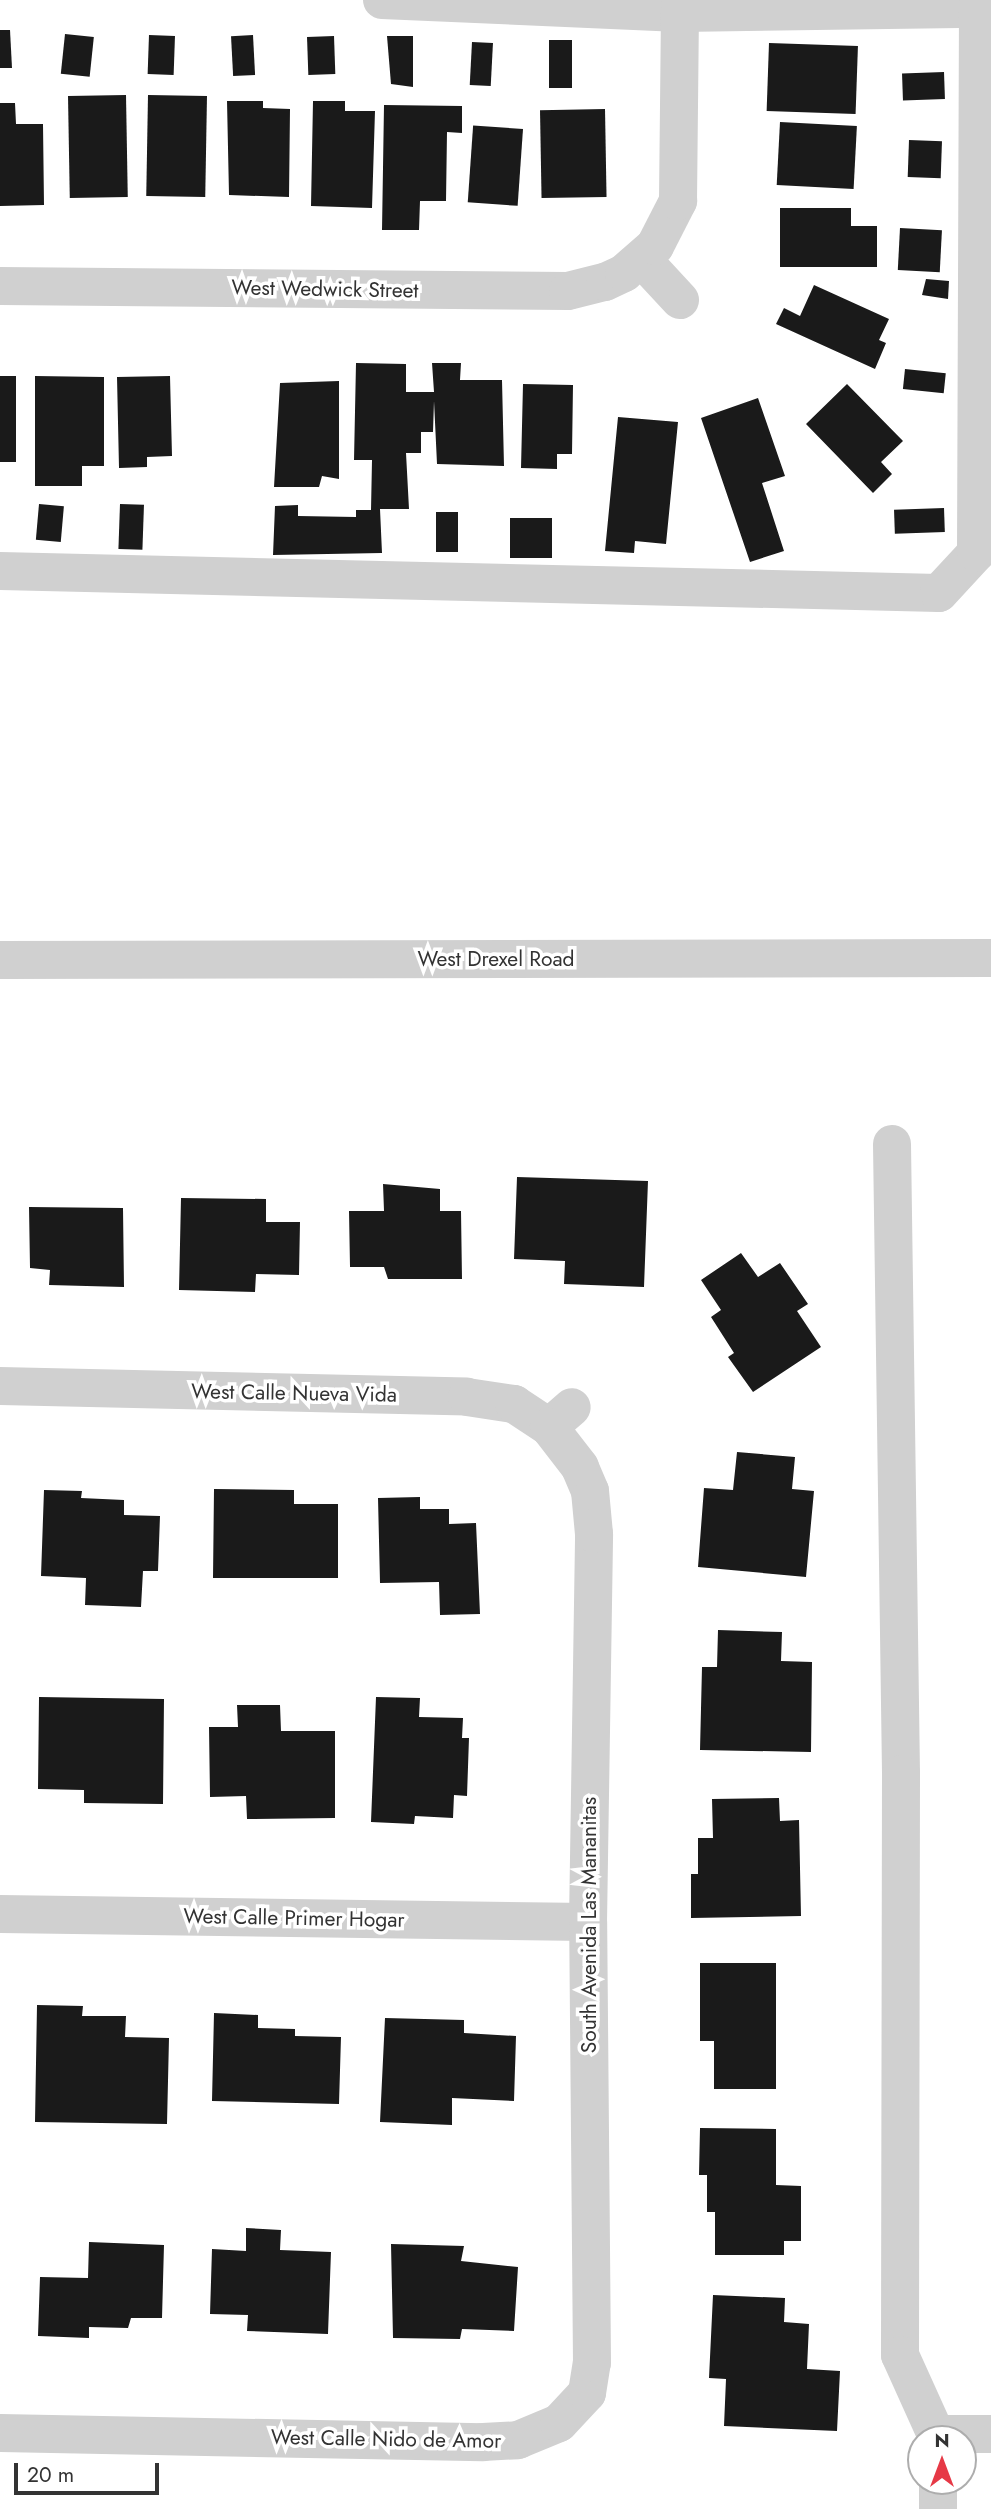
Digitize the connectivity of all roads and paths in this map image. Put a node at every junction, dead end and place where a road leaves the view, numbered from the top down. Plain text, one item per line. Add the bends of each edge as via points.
1 (382, 0) edge
2 (978, 4) edge
3 (680, 6) edge
4 (642, 259) junction
5 (0, 286) edge
6 (680, 300) dead end
7 (0, 571) edge
8 (991, 958) edge
9 (0, 960) edge
10 (892, 1144) dead end
11 (0, 1386) edge
12 (561, 1417) joint
13 (0, 1914) edge
14 (587, 1922) junction
15 (559, 2423) joint
16 (932, 2425) edge
17 (0, 2433) edge

1 - 3 street
2 - 3 street
2 - 7 street via 976,552 939,593
3 - 4 street via 678,201 655,246
4 - 5 street, West Wedwick Street via 605,282 568,291
4 - 6 street
8 - 9 street, West Drexel Road
10 - 16 street via 901,1774 900,2356
11 - 12 street, West Calle Nueva Vida via 467,1397
12 - 14 street, South Avenida Las Mananitas via 590,1491 594,1534
13 - 14 street, West Calle Primer Hogar
14 - 15 street, South Avenida Las Mananitas via 592,2363 587,2393
15 - 17 street, West Calle Nido de Amor via 519,2440 483,2442

